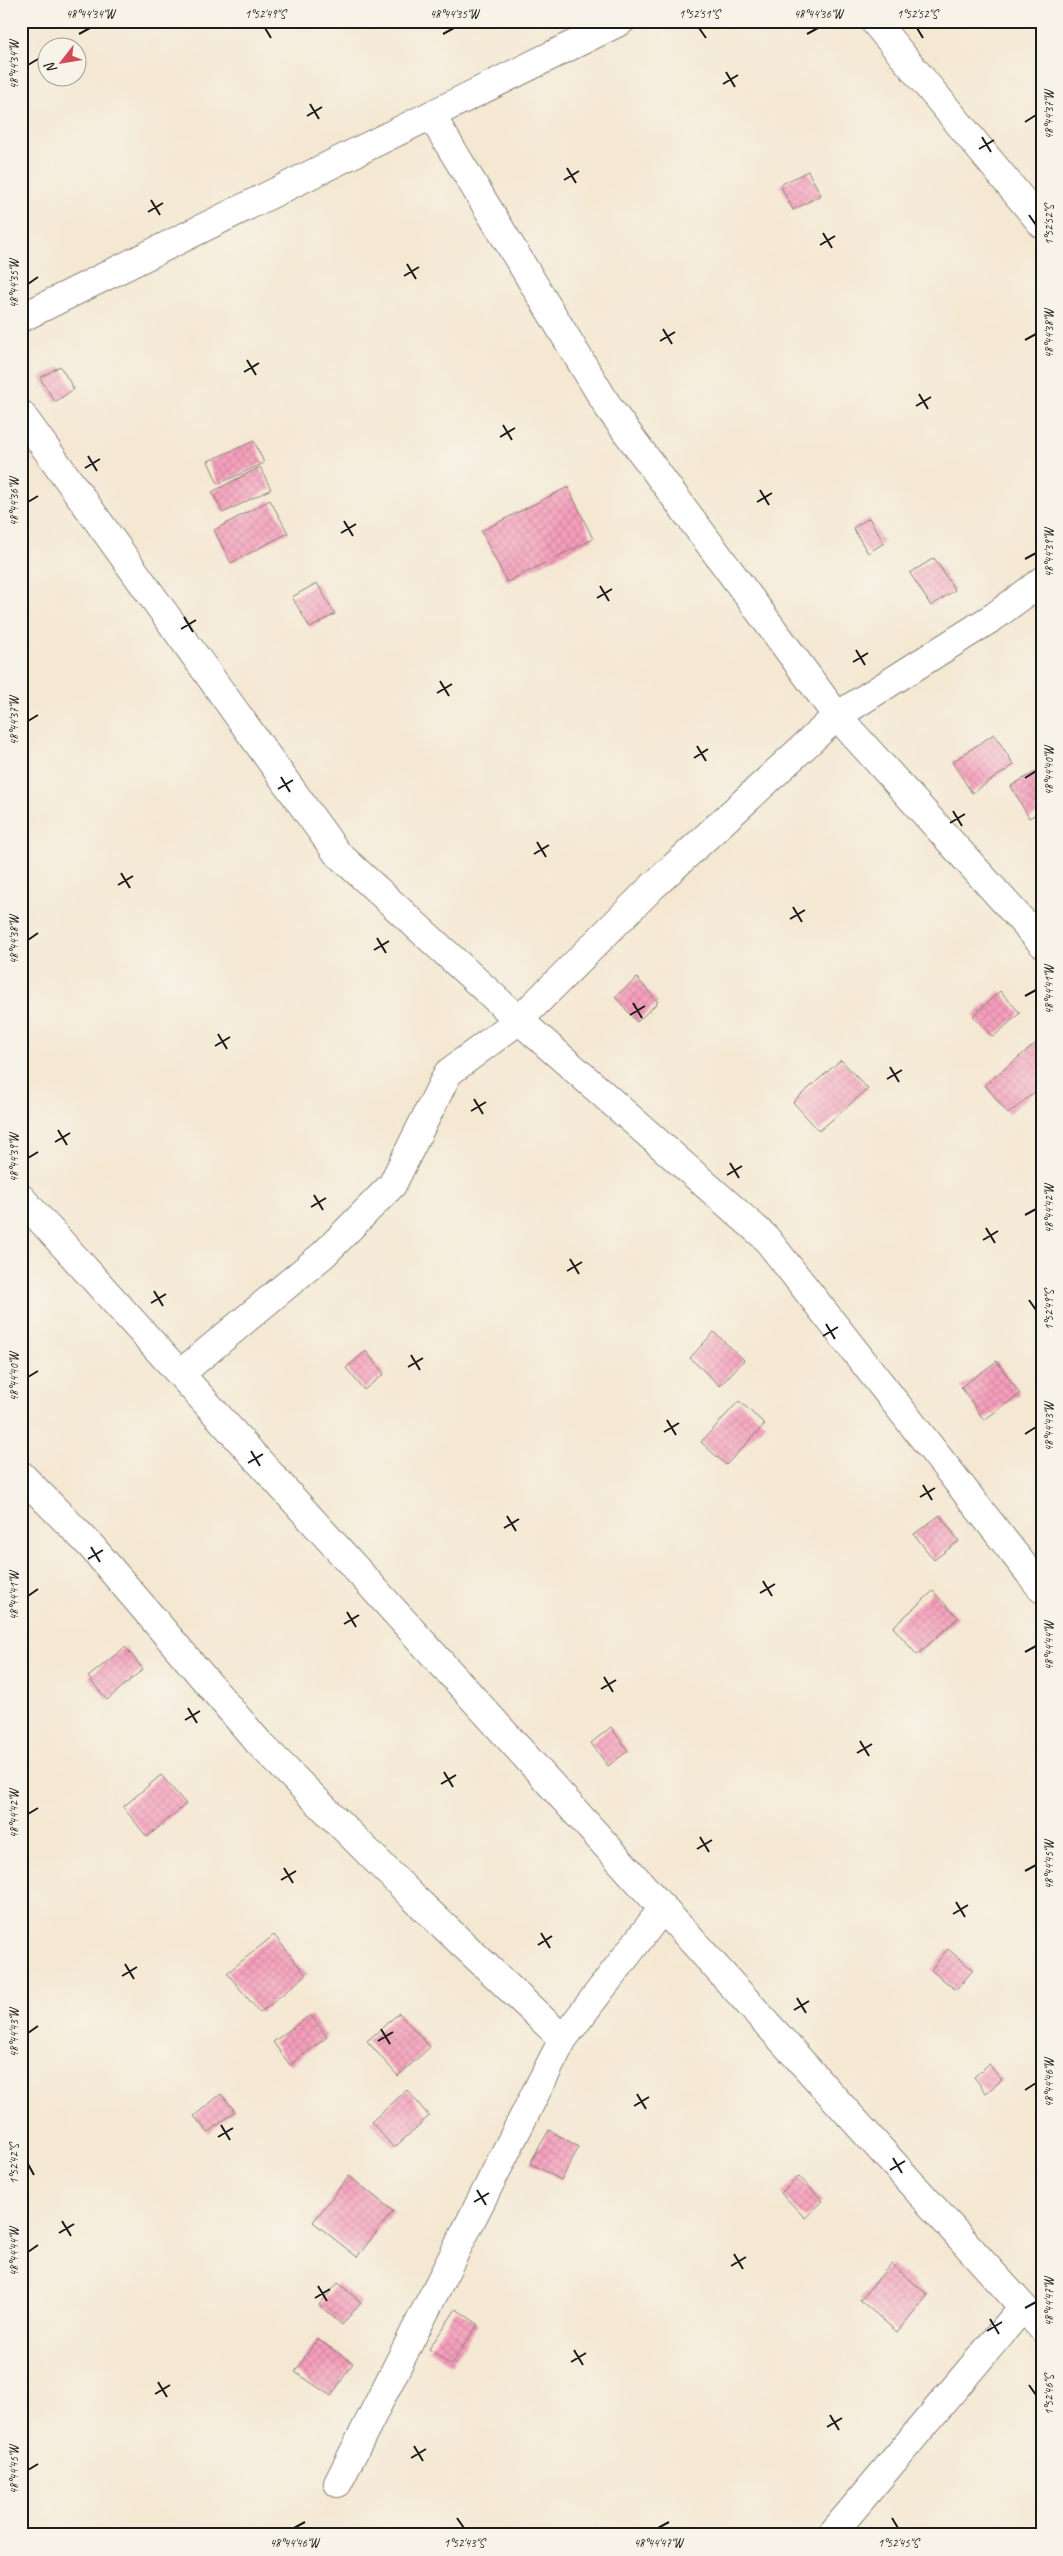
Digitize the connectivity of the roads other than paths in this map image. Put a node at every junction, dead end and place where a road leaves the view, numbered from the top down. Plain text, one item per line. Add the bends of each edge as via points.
1 (621, 21) edge
2 (874, 21) edge
3 (431, 115) junction
4 (1042, 224) edge
5 (21, 318) edge
6 (21, 414) edge
7 (1042, 581) edge
8 (837, 716) junction
9 (1042, 942) edge
10 (519, 1020) junction
11 (21, 1198) edge
12 (180, 1374) junction
13 (21, 1475) edge
14 (1042, 1589) edge
15 (663, 1908) junction
16 (563, 2039) junction
17 (1023, 2307) junction
18 (1042, 2328) edge
19 (338, 2483) dead end
20 (831, 2535) edge

1 - 3 street
2 - 4 street
3 - 5 street
3 - 8 street via 610,408
6 - 10 street via 337,853
7 - 8 street via 995,616
8 - 9 street
8 - 10 street via 651,888
10 - 12 street via 448,1074 392,1185 324,1254
10 - 14 street via 765,1237
11 - 12 street
12 - 15 street
13 - 16 street via 91,1546 259,1743 413,1897
15 - 16 street
15 - 17 street
16 - 19 street
17 - 18 street
17 - 20 street

